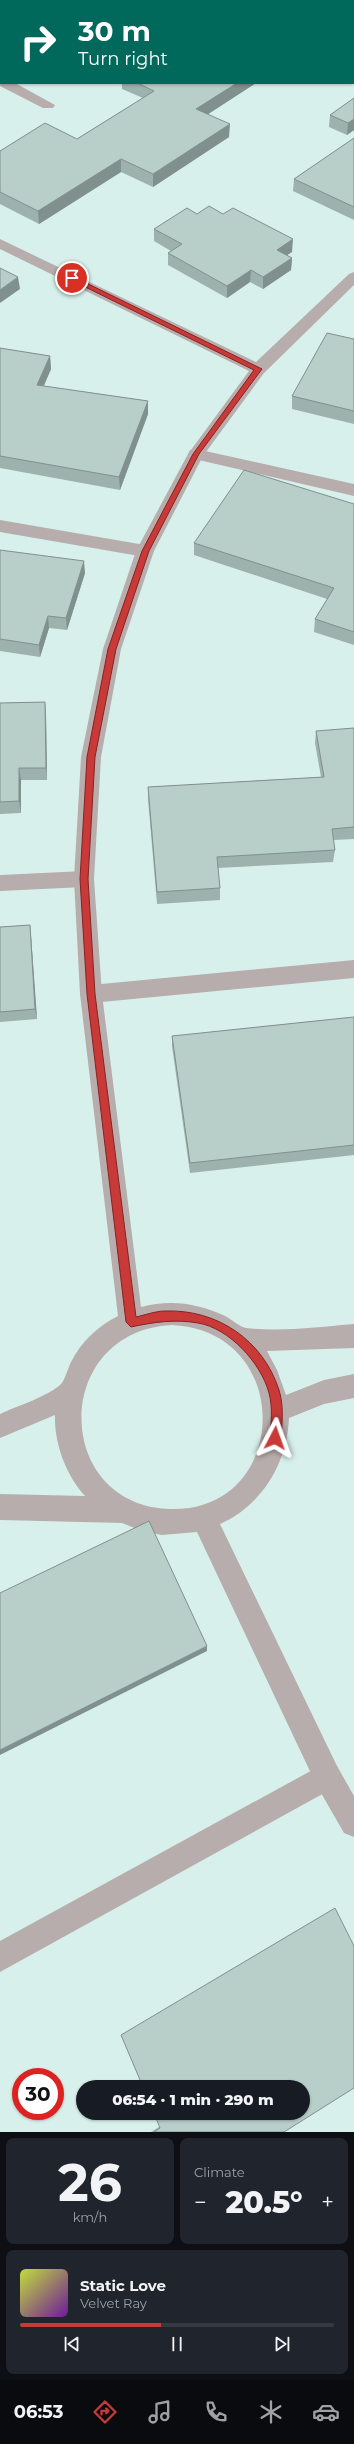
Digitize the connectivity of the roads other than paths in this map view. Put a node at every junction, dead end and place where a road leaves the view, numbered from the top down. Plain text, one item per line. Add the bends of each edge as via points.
1 (7, 84) edge
2 (48, 105) dead end
3 (0, 243) edge
4 (354, 277) edge
5 (258, 369) junction
6 (196, 454) junction
7 (354, 490) edge
8 (0, 526) edge
9 (145, 551) junction
10 (84, 879) junction
11 (0, 883) edge
12 (354, 969) edge
13 (91, 994) junction
14 (131, 1322) junction
15 (354, 1336) edge
16 (240, 1339) junction
17 (354, 1386) edge
18 (69, 1393) junction
19 (277, 1411) junction
20 (0, 1426) edge
21 (0, 1507) edge
22 (123, 1510) junction
23 (203, 1517) junction
24 (327, 1776) junction
25 (354, 1824) edge
26 (0, 1957) edge

1 - 2 street
3 - 5 street
4 - 5 street
5 - 6 street
6 - 7 street
6 - 9 street
8 - 9 street
9 - 10 street via 112,649 91,757
10 - 11 street
10 - 13 street
12 - 13 street
13 - 14 street
14 - 16 street via 153,1316 199,1318 221,1327
14 - 18 street via 110,1334 92,1350 78,1370
15 - 16 street via 287,1340
16 - 19 street via 255,1354 266,1372 274,1390
17 - 19 street via 324,1392
18 - 20 street
18 - 22 street via 66,1420 68,1434 70,1447 81,1473 99,1494
19 - 23 street via 275,1438 266,1464 251,1487 230,1505
21 - 22 street
22 - 23 street via 156,1520 176,1522
23 - 24 street
24 - 25 street
24 - 26 street

